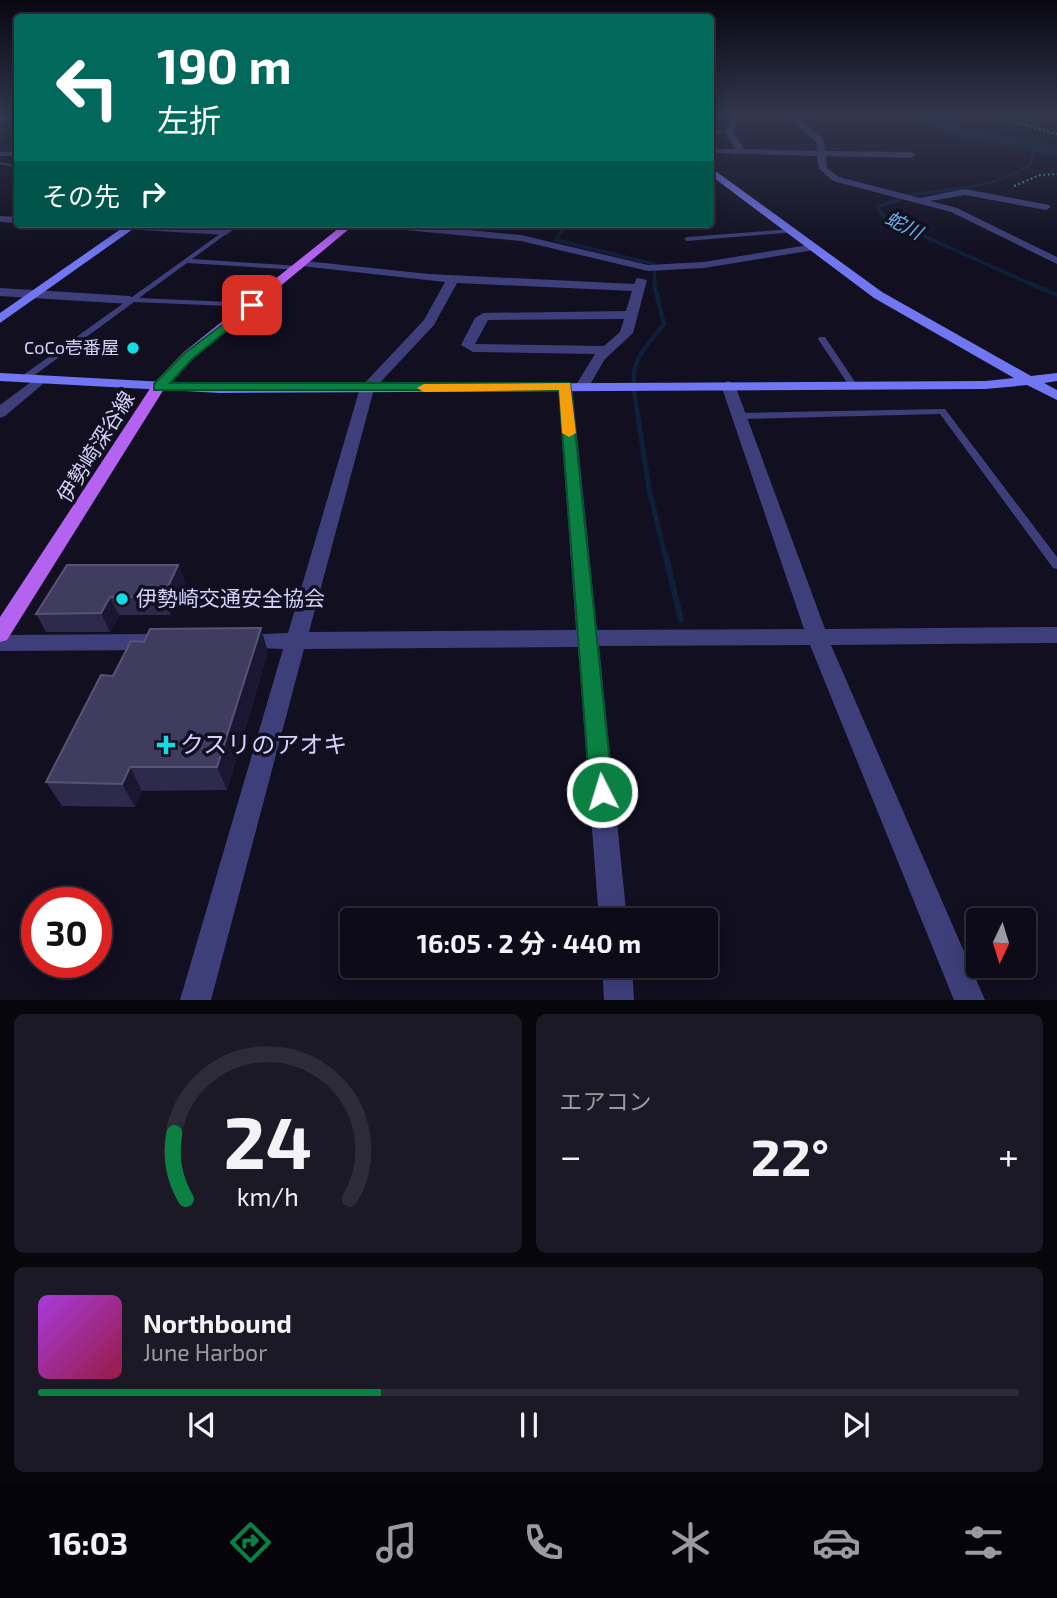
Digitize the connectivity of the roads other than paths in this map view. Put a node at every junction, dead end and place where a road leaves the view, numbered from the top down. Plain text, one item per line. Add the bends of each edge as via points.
1 (821, 162) edge
2 (714, 176) edge
3 (914, 200) junction
4 (1046, 207) dead end
5 (129, 228) edge
6 (173, 228) edge
7 (231, 228) edge
8 (345, 228) edge
9 (455, 228) edge
10 (496, 230) edge
11 (793, 231) junction
12 (226, 232) junction
13 (687, 239) dead end
14 (814, 247) junction
15 (1054, 258) edge
16 (187, 261) junction
17 (302, 266) junction
18 (648, 268) junction
19 (453, 279) junction
20 (638, 288) junction
21 (0, 292) edge
22 (34, 295) junction
23 (130, 300) junction
24 (252, 305) junction
25 (630, 315) junction
26 (0, 319) edge
27 (822, 338) dead end
28 (608, 350) junction
29 (0, 377) edge
30 (1057, 377) edge
31 (32, 379) junction
32 (1030, 382) junction
33 (728, 385) junction
34 (853, 385) junction
35 (574, 386) junction
36 (159, 387) junction
37 (367, 388) junction
38 (1057, 396) edge
39 (0, 413) edge
40 (740, 416) junction
41 (1057, 565) edge
42 (0, 634) edge
43 (1057, 635) edge
44 (817, 636) junction
45 (589, 638) junction
46 (295, 641) junction
47 (174, 642) edge
48 (215, 642) edge
49 (0, 643) edge
50 (612, 908) edge
51 (618, 978) edge
52 (195, 999) edge
53 (620, 999) edge
54 (970, 999) edge

1 - 3 street via 836,180
2 - 11 street
3 - 4 street via 965,192
3 - 15 street via 954,210
5 - 22 street
6 - 12 street
7 - 12 street
8 - 17 main road, 伊勢崎深谷線
9 - 10 street
10 - 18 street
11 - 13 lane
11 - 14 street
12 - 16 lane
14 - 18 street via 705,265
14 - 32 street via 897,308
16 - 17 lane
16 - 23 lane
17 - 19 street
17 - 24 main road, 伊勢崎深谷線
18 - 20 street
19 - 20 street
19 - 37 street via 429,322
20 - 25 street
21 - 22 street
22 - 23 street
22 - 26 street
23 - 24 lane
23 - 31 lane
24 - 36 main road, 伊勢崎深谷線 via 189,355
25 - 28 street via 626,333
25 - 28 street via 487,316 481,318 468,345
27 - 34 lane
28 - 35 street
29 - 31 street
30 - 32 street
31 - 36 street
31 - 39 street
32 - 34 street
32 - 38 street
33 - 34 street
33 - 35 street
33 - 40 street
35 - 37 street
35 - 45 street
36 - 37 street
36 - 42 main road, 伊勢崎深谷線
37 - 46 street
40 - 41 lane via 942,411
40 - 44 street
43 - 44 street
44 - 45 street
44 - 54 street
45 - 46 street
45 - 50 street
46 - 48 street
46 - 52 street
47 - 49 street
51 - 53 street

